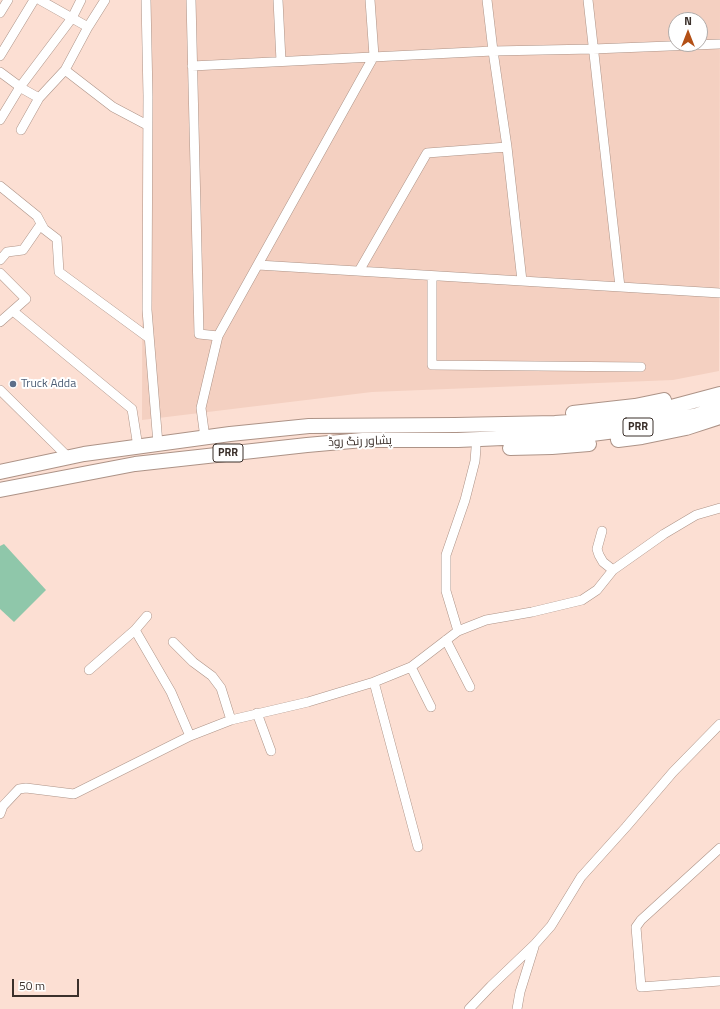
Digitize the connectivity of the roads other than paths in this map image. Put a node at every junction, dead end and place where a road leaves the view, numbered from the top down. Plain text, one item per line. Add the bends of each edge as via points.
1 (8, 0) edge
2 (34, 0) edge
3 (40, 0) edge
4 (81, 0) edge
5 (146, 0) edge
6 (191, 0) edge
7 (278, 0) edge
8 (370, 0) edge
9 (487, 0) edge
10 (588, 0) edge
11 (102, 1) edge
12 (0, 13) edge
13 (72, 18) junction
14 (88, 27) junction
15 (720, 44) edge
16 (593, 49) junction
17 (492, 51) junction
18 (0, 56) edge
19 (374, 56) junction
20 (281, 61) junction
21 (192, 66) junction
22 (65, 70) junction
23 (0, 72) edge
24 (20, 87) junction
25 (40, 98) junction
26 (0, 120) edge
27 (147, 125) junction
28 (21, 130) dead end
29 (507, 146) junction
30 (0, 186) edge
31 (41, 224) junction
32 (0, 260) edge
33 (258, 265) junction
34 (359, 271) junction
35 (0, 273) edge
36 (432, 276) junction
37 (522, 281) junction
38 (620, 287) junction
39 (720, 293) edge
40 (13, 311) junction
41 (0, 322) edge
42 (218, 336) junction
43 (149, 338) junction
44 (641, 367) dead end
45 (720, 384) edge
46 (0, 390) edge
47 (720, 394) edge
48 (720, 407) edge
49 (720, 417) edge
50 (455, 425) junction
51 (554, 430) junction
52 (205, 438) junction
53 (458, 440) junction
54 (158, 444) junction
55 (138, 447) junction
56 (476, 448) junction
57 (68, 457) junction
58 (0, 472) edge
59 (0, 490) edge
60 (720, 508) edge
61 (602, 531) dead end
62 (613, 570) junction
63 (147, 616) dead end
64 (135, 630) junction
65 (458, 631) junction
66 (446, 640) junction
67 (173, 642) dead end
68 (411, 667) junction
69 (89, 670) dead end
70 (374, 682) junction
71 (470, 687) dead end
72 (431, 707) dead end
73 (257, 713) junction
74 (231, 720) junction
75 (720, 724) edge
76 (190, 736) junction
77 (271, 751) dead end
78 (0, 814) edge
79 (418, 846) dead end
80 (720, 848) edge
81 (535, 944) junction
82 (720, 981) edge
83 (469, 1009) edge
84 (517, 1009) edge

1 - 12 street
2 - 18 street
3 - 13 street
4 - 13 street
5 - 27 street
6 - 21 street
7 - 20 street
8 - 19 street
9 - 17 street
10 - 16 street
11 - 14 street
13 - 14 street
13 - 24 street
14 - 22 street
15 - 16 street
16 - 17 street
16 - 38 street
17 - 19 street
17 - 29 street
19 - 20 street
19 - 33 street
20 - 21 street
21 - 42 street via 199,334
22 - 25 street
22 - 27 street via 114,107
23 - 24 street
24 - 25 street
24 - 26 street
25 - 28 street
27 - 43 street
29 - 34 street via 427,153
29 - 37 street
30 - 31 street via 37,216
31 - 32 street via 23,250 6,252
31 - 43 street via 57,239 59,272
33 - 34 street
33 - 42 street
34 - 36 street
35 - 40 street via 26,299
36 - 37 street
36 - 44 street via 432,365
37 - 38 street
38 - 39 street
40 - 41 street
40 - 55 street via 132,409
42 - 52 street via 201,408
43 - 54 street
45 - 50 highway via 635,406 474,418
46 - 57 street
47 - 51 highway, پشاور رنگ روڈ / PRR via 645,414
48 - 51 highway, پشاور رنگ روڈ / PRR via 697,415 630,429 592,434
49 - 56 highway via 642,437 597,444
50 - 51 highway, پشاور رنگ روڈ / PRR
50 - 52 highway, پشاور رنگ روڈ / PRR via 309,426
51 - 53 highway, پشاور رنگ روڈ / PRR
52 - 54 highway, پشاور رنگ روڈ / PRR
53 - 56 highway
53 - 59 highway, پشاور رنگ روڈ / PRR via 363,440 226,453 135,464
54 - 55 highway, پشاور رنگ روڈ / PRR
55 - 57 highway, پشاور رنگ روڈ / PRR
56 - 65 street via 465,500 446,555 446,591
57 - 58 highway, پشاور رنگ روڈ / PRR
60 - 62 street via 696,514
61 - 62 street via 599,555
62 - 65 street via 598,590 582,600 486,620
63 - 64 street
64 - 69 street
64 - 76 street via 171,692
65 - 66 street
66 - 68 street
66 - 71 street
67 - 74 street via 212,676 220,688
68 - 70 street
68 - 72 street
70 - 73 street via 308,702
70 - 79 street
73 - 74 street
73 - 77 street
74 - 76 street
75 - 81 street via 673,772 581,877 551,926
76 - 78 street via 74,794 19,789 3,806
80 - 82 street via 636,927 641,987
81 - 83 street
81 - 84 street

